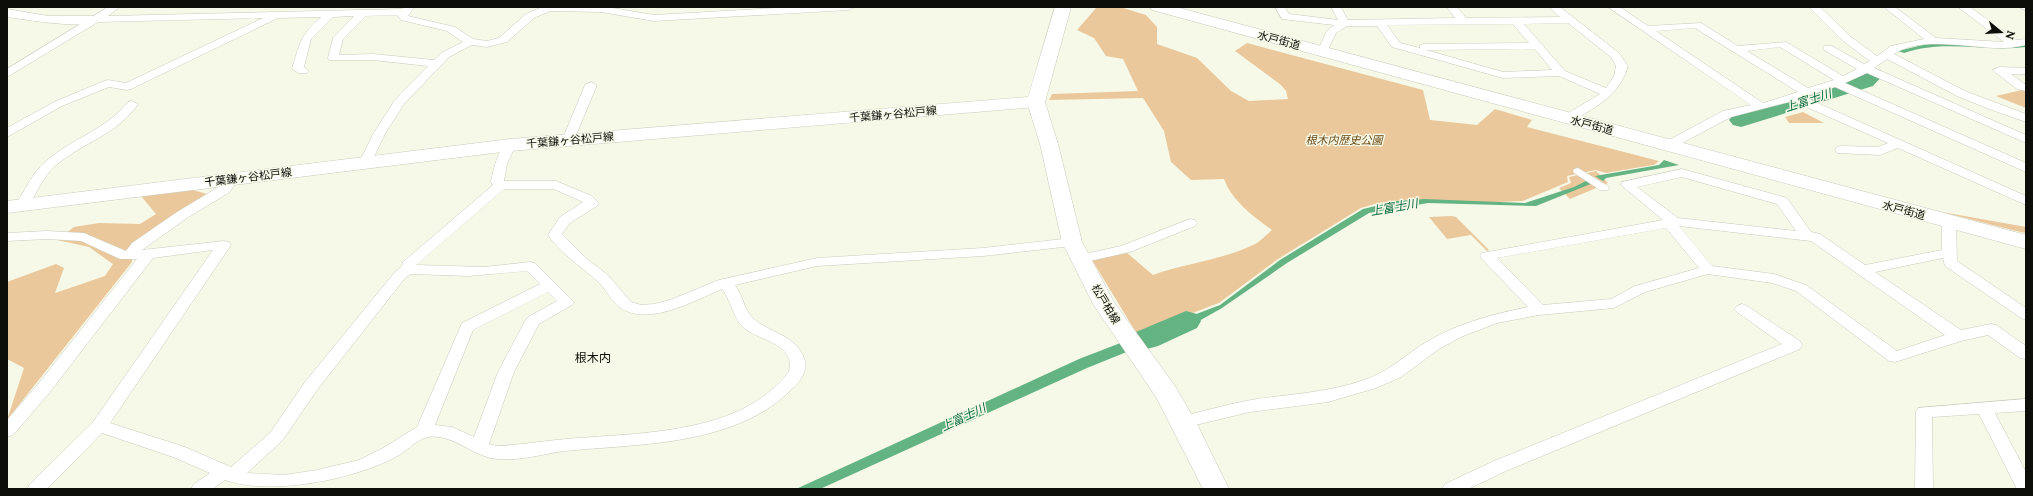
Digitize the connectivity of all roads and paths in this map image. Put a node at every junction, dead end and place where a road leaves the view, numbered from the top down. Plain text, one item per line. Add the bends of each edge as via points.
1 (115, 7) edge
2 (220, 7) edge
3 (849, 7) edge
4 (1063, 7) edge
5 (1158, 7) edge
6 (1280, 7) edge
7 (1336, 7) edge
8 (1452, 7) edge
9 (1554, 7) edge
10 (1613, 7) edge
11 (1814, 7) edge
12 (1889, 7) edge
13 (1963, 7) edge
14 (311, 10) edge
15 (407, 10) edge
16 (648, 12) edge
17 (332, 13) junction
18 (364, 13) junction
19 (9, 15) edge
20 (278, 15) junction
21 (209, 16) junction
22 (94, 20) junction
23 (1572, 20) junction
24 (1516, 21) junction
25 (1463, 22) junction
26 (1345, 23) junction
27 (1380, 23) junction
28 (1647, 30) junction
29 (1933, 41) junction
30 (470, 42) junction
31 (2026, 42) edge
32 (2014, 44) junction
33 (1537, 46) junction
34 (1408, 48) junction
35 (1828, 48) dead end
36 (1736, 49) junction
37 (1322, 52) junction
38 (1881, 57) junction
39 (436, 63) junction
40 (1865, 69) junction
41 (303, 71) dead end
42 (2026, 71) edge
43 (8, 73) edge
44 (1561, 74) junction
45 (1839, 81) junction
46 (591, 85) dead end
47 (2026, 88) edge
48 (1608, 93) junction
49 (1808, 93) junction
50 (1794, 98) junction
51 (1036, 102) junction
52 (132, 104) dead end
53 (1761, 107) junction
54 (2026, 118) edge
55 (1567, 119) junction
56 (7, 133) edge
57 (2026, 139) edge
58 (568, 140) junction
59 (1897, 144) junction
60 (510, 146) junction
61 (1667, 146) junction
62 (1841, 150) dead end
63 (365, 163) junction
64 (2026, 168) edge
65 (1578, 171) dead end
66 (231, 180) junction
67 (501, 185) junction
68 (1604, 188) dead end
69 (2026, 201) edge
70 (14, 206) edge
71 (1672, 222) junction
72 (1949, 222) junction
73 (1190, 223) dead end
74 (1807, 236) junction
75 (7, 237) edge
76 (2026, 242) edge
77 (1077, 250) junction
78 (1948, 253) junction
79 (140, 254) junction
80 (408, 269) junction
81 (1708, 270) junction
82 (1863, 270) junction
83 (724, 283) junction
84 (550, 285) junction
85 (1742, 309) dead end
86 (1539, 310) junction
87 (2026, 315) edge
88 (1958, 336) junction
89 (2026, 354) edge
90 (2026, 405) edge
91 (1984, 408) junction
92 (1183, 422) junction
93 (100, 426) junction
94 (7, 431) edge
95 (424, 431) junction
96 (479, 447) junction
97 (228, 474) junction
98 (36, 489) edge
99 (200, 489) edge
100 (1216, 489) edge
101 (1451, 489) edge
102 (1924, 489) edge
103 (2026, 489) edge

1 - 22 street
2 - 21 street
3 - 16 street via 677,17
4 - 51 main road
5 - 37 main road, 水戸街道
6 - 26 street via 1286,17
7 - 26 street
8 - 25 street
9 - 23 street
10 - 28 street
11 - 38 street via 1847,39
12 - 29 street
13 - 32 street
14 - 17 street
14 - 20 street
15 - 18 street
15 - 30 street via 402,15 405,18 446,27
16 - 30 street via 548,8 530,16 503,40 487,44
17 - 18 street
17 - 41 street via 307,38 298,69
18 - 39 street via 338,38 333,58 374,57
19 - 22 street via 48,20
20 - 21 street
20 - 56 street via 127,87 108,83 67,100
21 - 22 street
22 - 43 street
23 - 24 street
23 - 48 street via 1621,62 1622,72
24 - 25 street
24 - 33 street
25 - 27 street
26 - 27 street
26 - 37 street via 1332,31
27 - 34 street via 1396,45
28 - 36 street via 1697,25
28 - 53 street
29 - 32 street
29 - 38 street via 1908,44
30 - 39 street via 452,50
31 - 32 street
33 - 34 street
33 - 44 street
34 - 44 street via 1503,75
35 - 40 street
36 - 45 street via 1782,44
36 - 49 street
37 - 55 main road, 水戸街道
38 - 40 street
38 - 54 street via 1899,59 1978,101
39 - 63 street via 393,109
40 - 45 street
40 - 57 street via 1887,76
42 - 47 street via 1999,70 2021,88
44 - 48 street
45 - 49 street
45 - 64 street via 1855,91
46 - 58 street
48 - 55 street via 1598,102
49 - 50 street
50 - 53 street
50 - 59 street
51 - 58 main road, 千葉鎌ヶ谷松戸線
51 - 77 main road, 松戸柏線
52 - 70 street via 112,126 49,165
53 - 61 street via 1727,114
55 - 61 main road, 水戸街道
58 - 60 main road, 千葉鎌ヶ谷松戸線
59 - 62 street via 1880,151
59 - 69 street
60 - 63 main road, 千葉鎌ヶ谷松戸線
60 - 67 street via 498,172 497,182
61 - 72 main road, 水戸街道
63 - 66 main road, 千葉鎌ヶ谷松戸線
65 - 68 street
66 - 70 main road, 千葉鎌ヶ谷松戸線
66 - 79 street via 224,190 137,246
67 - 80 street via 439,236 408,265
67 - 83 street via 556,185 592,203 558,227 555,235 582,262 603,278 626,305 640,310 655,309
71 - 74 street
71 - 74 street via 1627,185 1682,173 1696,176 1782,201
71 - 81 street
71 - 86 street via 1487,256
72 - 76 main road, 水戸街道
72 - 78 street
73 - 77 street via 1125,249
74 - 82 street via 1815,237
75 - 79 street via 84,237 125,256
77 - 83 street via 983,252 816,262
77 - 92 main road, 松戸柏線 via 1104,304 1151,369
78 - 82 street
78 - 87 street via 1950,263
79 - 93 street via 224,245
79 - 94 street via 126,280 48,386
80 - 84 street via 482,272 530,266
80 - 97 street via 400,275 344,343 276,438
81 - 86 street via 1640,289 1614,303
81 - 88 street via 1774,279 1801,288 1895,357
82 - 88 street
83 - 96 street via 731,289 748,323 783,342 792,350 798,362 798,369 791,381 759,408 701,429 656,438 509,452
84 - 95 street via 467,327
84 - 96 street via 567,302 533,322 506,372
85 - 101 street via 1794,344 1500,466
86 - 92 street via 1494,319 1456,333 1433,345 1395,372 1370,384 1328,396 1250,406
88 - 89 street via 1991,328
90 - 91 street
91 - 102 street via 1924,412
91 - 103 street
92 - 100 main road, 松戸柏線
93 - 97 street via 179,452
93 - 98 street
95 - 96 street via 451,433
95 - 97 street via 389,453 351,469 284,482 255,481
97 - 99 street

